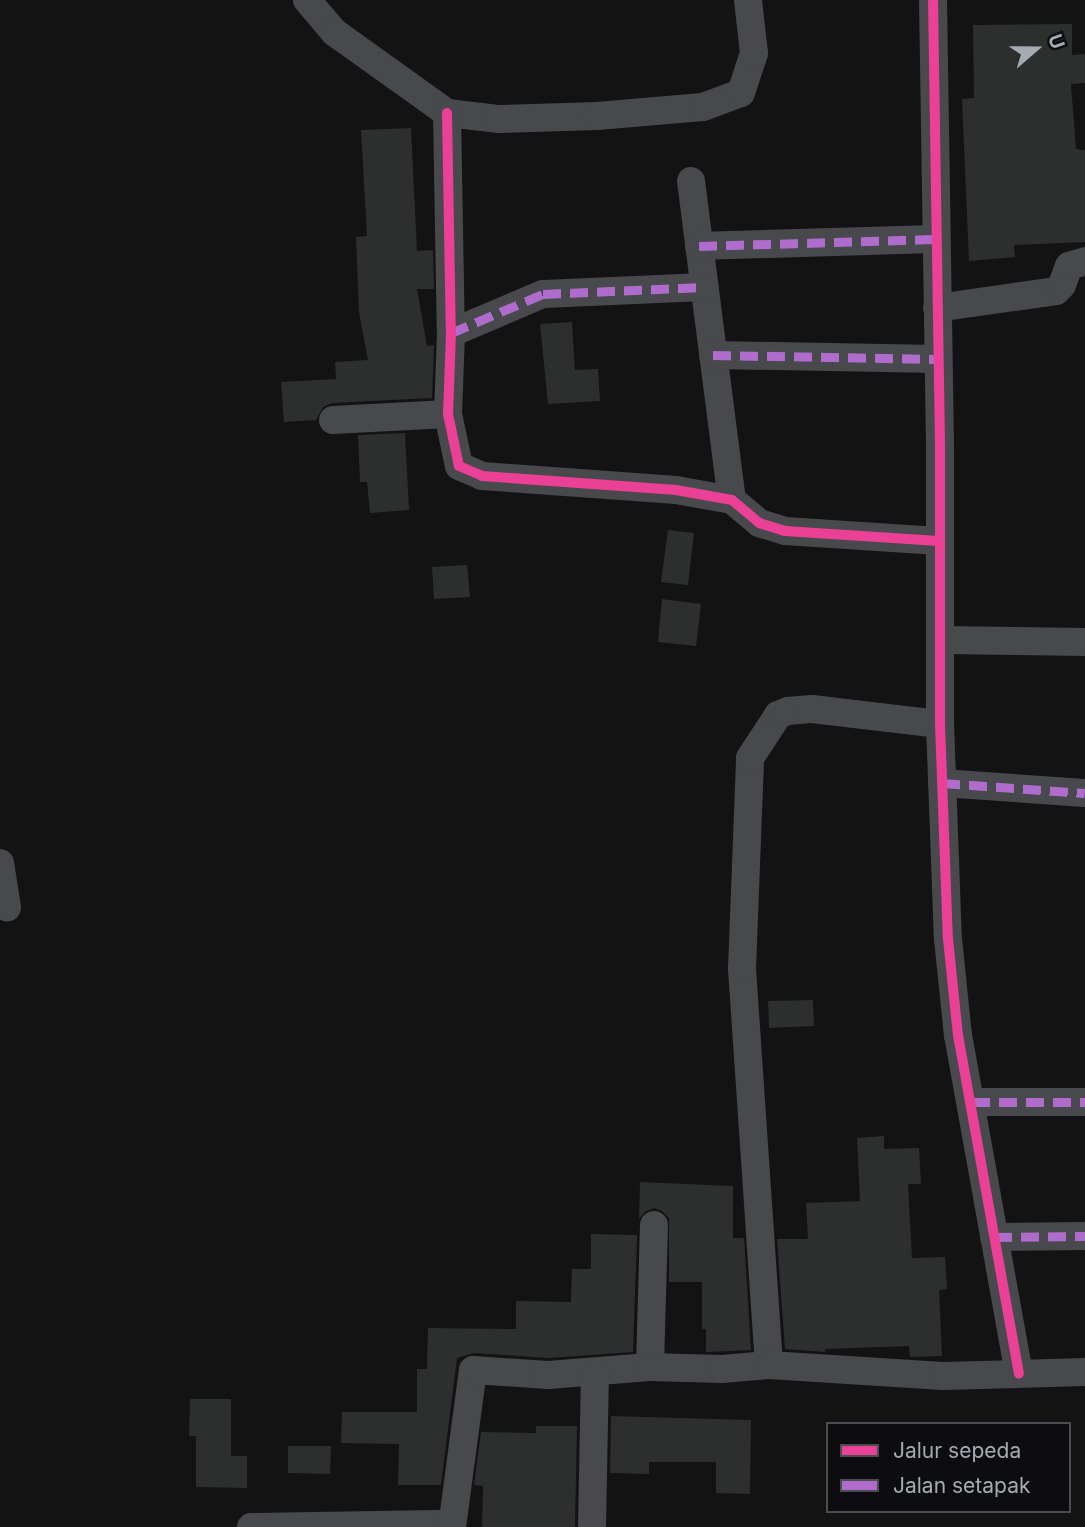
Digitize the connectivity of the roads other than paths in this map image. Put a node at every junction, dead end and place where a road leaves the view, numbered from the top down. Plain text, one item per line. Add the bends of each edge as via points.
1 (307, 0) edge
2 (748, 0) edge
3 (933, 0) edge
4 (447, 113) junction
5 (691, 181) dead end
6 (935, 239) junction
7 (699, 246) junction
8 (1085, 261) edge
9 (704, 286) junction
10 (937, 308) junction
11 (451, 333) junction
12 (713, 355) junction
13 (938, 359) junction
14 (448, 414) junction
15 (333, 420) dead end
16 (732, 500) junction
17 (939, 541) junction
18 (941, 640) junction
19 (1085, 642) edge
20 (940, 724) junction
21 (942, 783) junction
22 (1085, 793) edge
23 (0, 863) edge
24 (7, 908) dead end
25 (972, 1102) junction
26 (1085, 1102) edge
27 (654, 1225) dead end
28 (1085, 1236) edge
29 (994, 1237) junction
30 (769, 1365) junction
31 (650, 1367) junction
32 (596, 1372) junction
33 (1085, 1372) edge
34 (1018, 1374) junction
35 (452, 1526) edge
36 (251, 1527) edge
37 (592, 1527) edge

1 - 4 street via 334,32
2 - 4 street via 754,53 741,93 704,107 498,119
3 - 6 street
4 - 11 street
5 - 7 street
6 - 7 street
6 - 10 street
7 - 9 street
8 - 10 street via 1069,266 1056,292
9 - 11 street via 543,294
9 - 12 street
10 - 13 street
11 - 14 street
12 - 13 street
12 - 16 street
13 - 17 street
14 - 15 street
14 - 16 street via 459,466 482,476 676,490
16 - 17 street via 759,523 785,531
17 - 18 street
18 - 19 street
18 - 20 street
20 - 21 street
20 - 30 street via 813,709 788,711 778,715 750,758 742,969
21 - 22 street
21 - 25 street via 948,939 958,1035
23 - 24 street
25 - 26 street
25 - 29 street
27 - 31 street
28 - 29 street
29 - 34 street
30 - 31 street
30 - 34 street via 943,1376
31 - 32 street
32 - 35 street via 548,1375 473,1370
32 - 37 street
33 - 34 street
35 - 36 street

